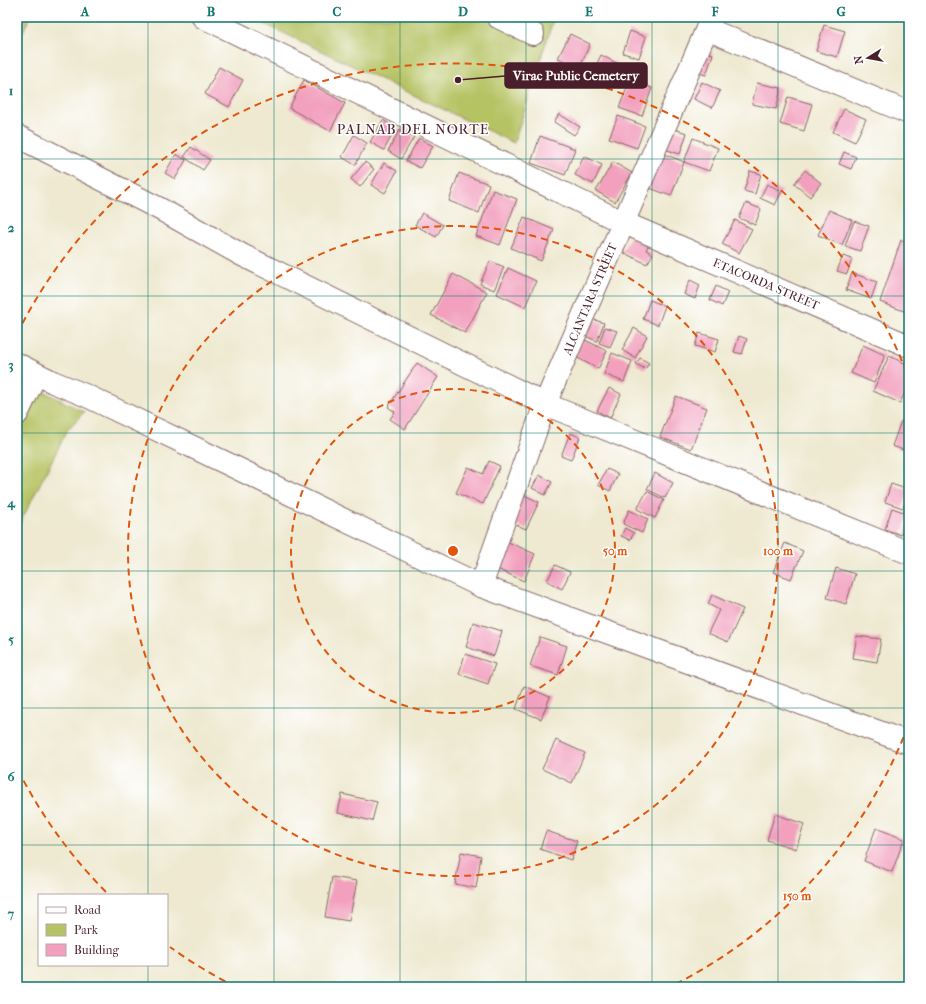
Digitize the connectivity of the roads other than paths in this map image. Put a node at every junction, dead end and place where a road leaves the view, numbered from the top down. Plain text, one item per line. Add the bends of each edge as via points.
1 (203, 17) edge
2 (498, 17) edge
3 (710, 23) edge
4 (533, 34) dead end
5 (909, 113) edge
6 (17, 136) edge
7 (622, 222) junction
8 (909, 346) edge
9 (27, 369) edge
10 (545, 404) junction
11 (17, 414) edge
12 (909, 553) edge
13 (482, 586) junction
14 (909, 743) edge

1 - 7 street, F.TACORDA STREET
2 - 4 street
3 - 5 street
3 - 7 street, ALCANTARA STREET
6 - 10 street via 160,209 242,256
7 - 8 street, F.TACORDA STREET
7 - 10 street, ALCANTARA STREET
9 - 11 street
9 - 13 street
10 - 12 street
10 - 13 street, ALCANTARA STREET
13 - 14 street

